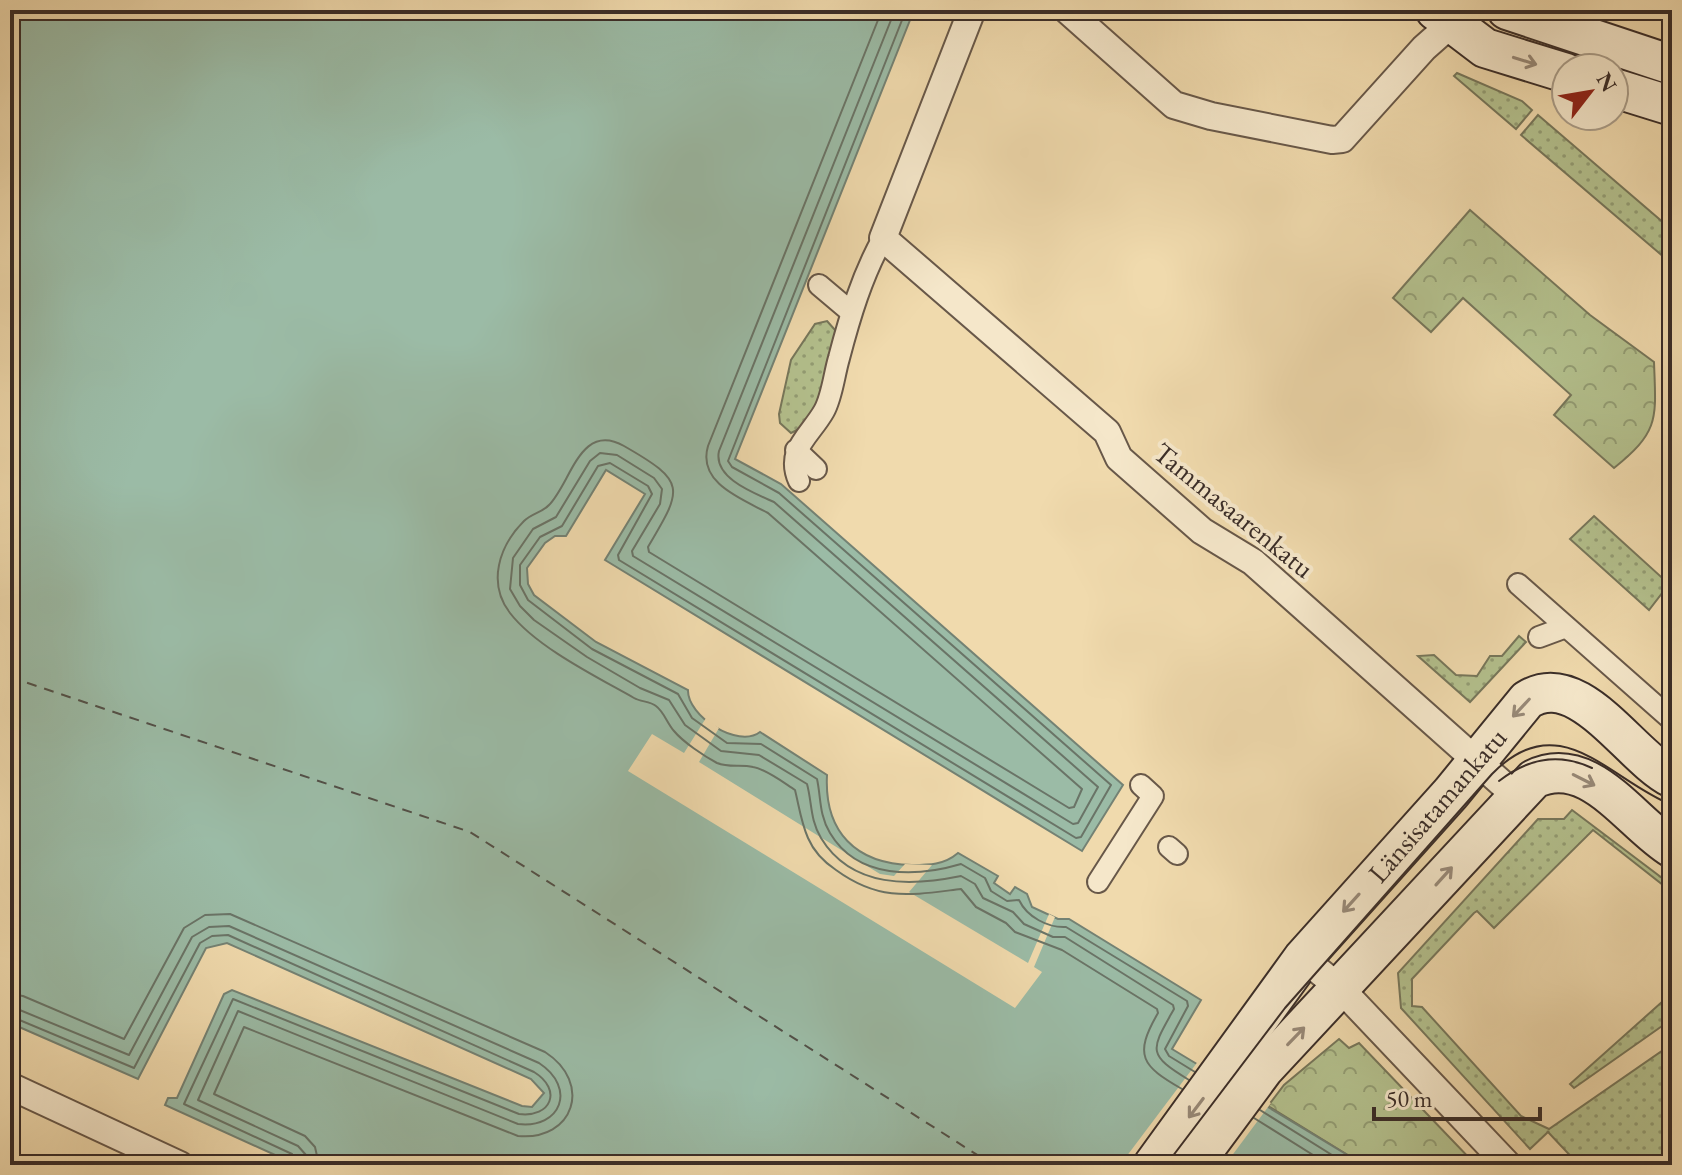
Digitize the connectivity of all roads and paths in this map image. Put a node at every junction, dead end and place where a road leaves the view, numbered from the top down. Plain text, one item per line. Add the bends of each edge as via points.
1 (972, 10) edge
2 (1067, 10) edge
3 (1507, 10) edge
4 (1451, 15) edge
5 (1672, 65) edge
6 (1550, 68) edge
7 (1630, 93) edge
8 (1672, 106) edge
9 (883, 238) junction
10 (819, 285) dead end
11 (851, 312) junction
12 (808, 475) dead end
13 (1518, 584) dead end
14 (1566, 627) junction
15 (1539, 637) dead end
16 (1672, 720) edge
17 (1476, 760) junction
18 (1672, 778) edge
19 (1141, 785) dead end
20 (1516, 796) junction
21 (1672, 848) edge
22 (1098, 882) dead end
23 (1303, 958) junction
24 (1341, 989) junction
25 (1252, 1060) junction
26 (10, 1086) edge
27 (165, 1162) edge
28 (1153, 1165) edge
29 (1193, 1165) edge
30 (1508, 1165) edge

1 - 9 street
2 - 4 street via 1174,105 1332,140 1342,139
3 - 5 main road
4 -> 6 main road via 1485,48
7 - 8 main road
9 - 11 street
9 - 17 street, Tammasaarenkatu via 1107,432 1119,458 1132,470 1202,531 1253,562
10 - 11 street
11 - 12 street via 825,410 796,450
13 - 14 street
14 - 15 street
14 - 16 street
18 -> 17 main road, Länsisatamankatu via 1582,702 1551,692 1527,700
17 - 20 street, Tammasaarenkatu
17 -> 23 main road, Länsisatamankatu
19 - 22 street via 1153,796
20 -> 21 main road, Länsisatamankatu via 1542,775 1578,775
24 -> 20 main road, Länsisatamankatu
23 - 24 street
23 - 25 main road, Länsisatamankatu
25 -> 24 main road, Länsisatamankatu
24 - 30 street
25 -> 28 main road
25 - 29 main road
26 - 27 street

